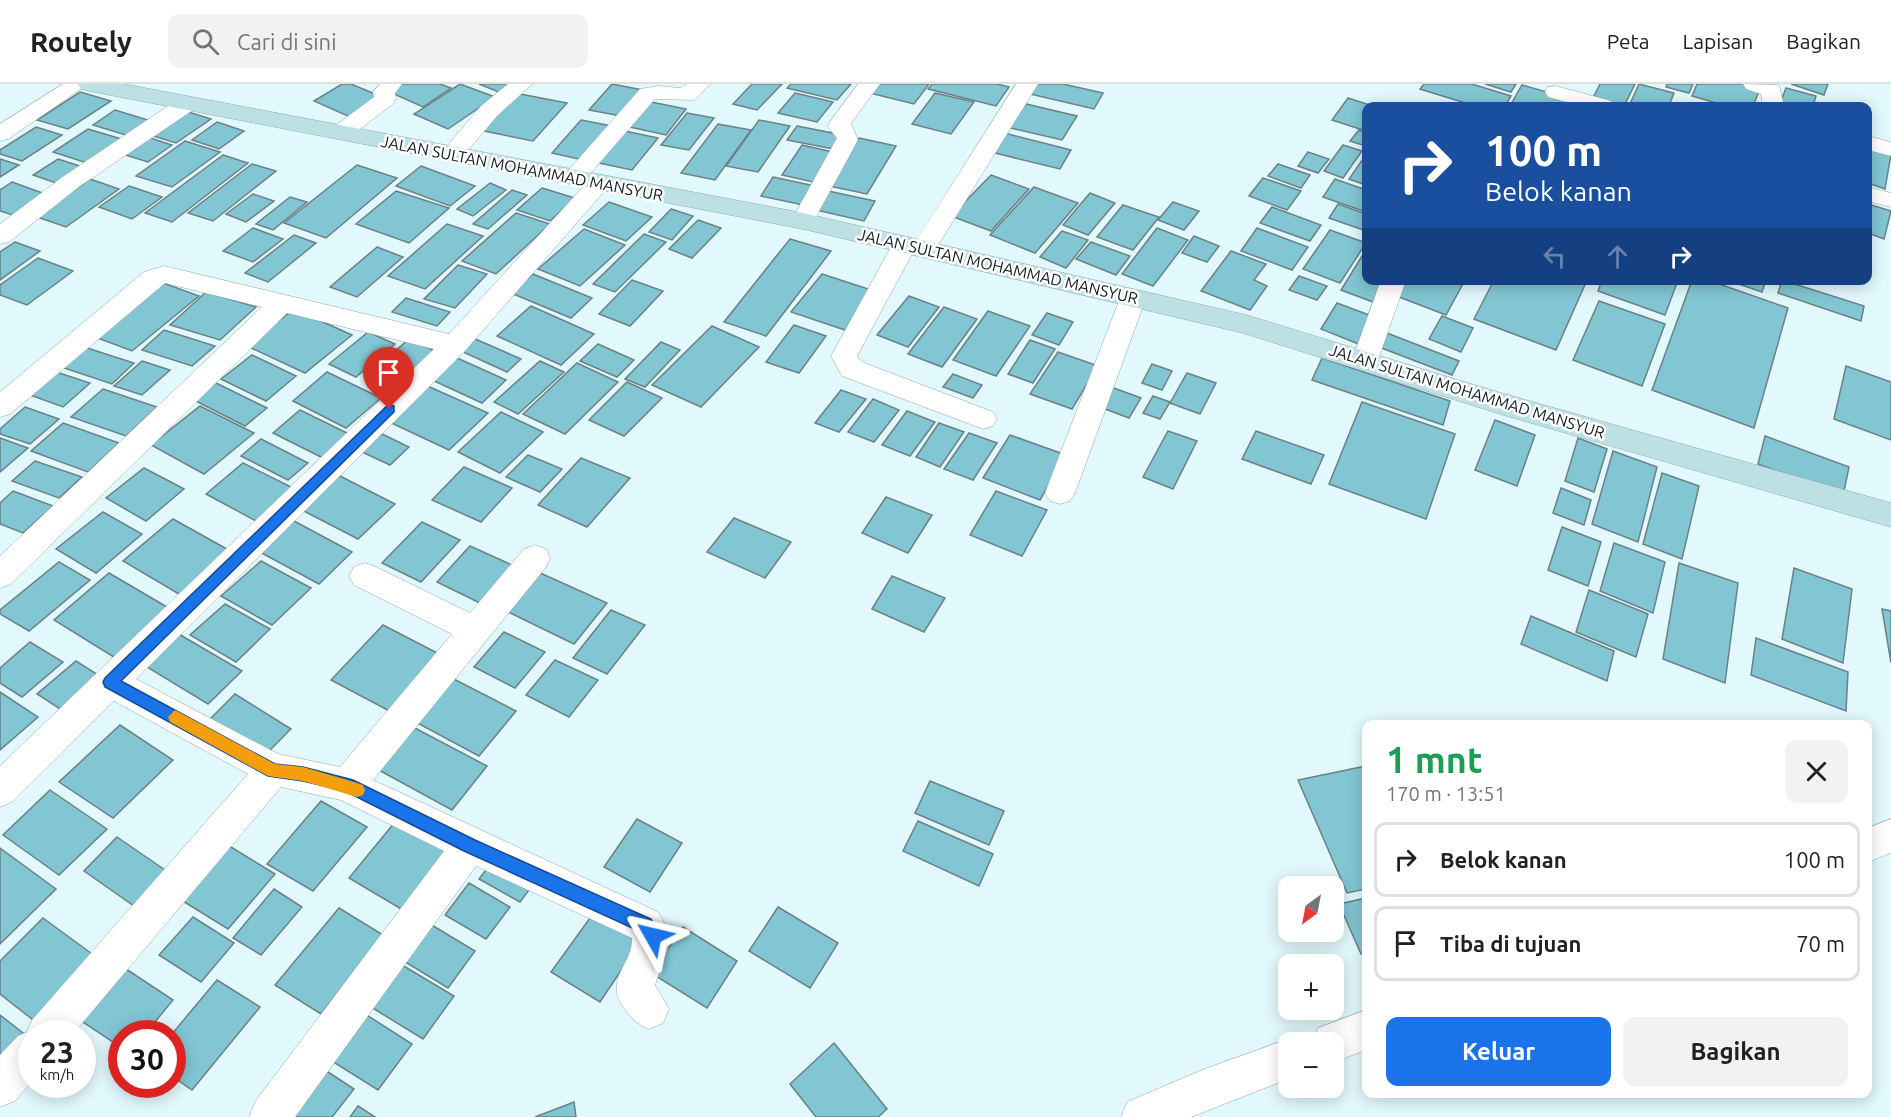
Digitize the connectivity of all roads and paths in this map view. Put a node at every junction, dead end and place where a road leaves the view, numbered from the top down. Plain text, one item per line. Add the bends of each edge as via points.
1 (77, 84) edge
2 (89, 84) edge
3 (391, 84) edge
4 (521, 84) edge
5 (700, 84) edge
6 (869, 84) edge
7 (1027, 84) edge
8 (1754, 84) edge
9 (1556, 92) dead end
10 (1590, 102) edge
11 (1772, 102) edge
12 (189, 103) junction
13 (340, 133) junction
14 (0, 134) edge
15 (1872, 144) edge
16 (1891, 149) edge
17 (451, 156) junction
18 (587, 180) junction
19 (1872, 195) edge
20 (1891, 200) edge
21 (803, 221) junction
22 (0, 236) edge
23 (914, 247) junction
24 (1392, 285) edge
25 (1133, 298) junction
26 (282, 302) junction
27 (455, 345) junction
28 (1358, 358) junction
29 (0, 407) edge
30 (983, 419) dead end
31 (1060, 493) dead end
32 (1891, 515) edge
33 (535, 558) dead end
34 (0, 575) edge
35 (365, 576) dead end
36 (475, 630) junction
37 (110, 682) junction
38 (274, 771) junction
39 (347, 785) junction
40 (0, 790) edge
41 (470, 845) junction
42 (649, 1009) dead end
43 (58, 1020) edge
44 (1362, 1031) edge
45 (1344, 1038) edge
46 (1278, 1063) edge
47 (18, 1066) edge
48 (0, 1086) edge
49 (270, 1117) edge
50 (1142, 1117) edge

1 - 14 street
2 - 12 street, JALAN SULTAN MOHAMMAD MANSYUR
3 - 13 street via 384,92 385,99
4 - 17 street via 489,111
5 - 18 street via 686,95 648,94
6 - 21 street via 840,123 847,140
7 - 23 street
8 - 11 street via 1771,90
9 - 10 street
12 - 13 street, JALAN SULTAN MOHAMMAD MANSYUR
12 - 22 street via 72,181
13 - 17 street, JALAN SULTAN MOHAMMAD MANSYUR
15 - 16 street
17 - 18 street, JALAN SULTAN MOHAMMAD MANSYUR
18 - 21 street, JALAN SULTAN MOHAMMAD MANSYUR
18 - 27 street
19 - 20 street
21 - 23 street, JALAN SULTAN MOHAMMAD MANSYUR
23 - 25 street, JALAN SULTAN MOHAMMAD MANSYUR
23 - 30 street via 844,356 846,362 852,369
24 - 28 street
25 - 28 street, JALAN SULTAN MOHAMMAD MANSYUR via 1246,324
25 - 31 street
26 - 27 street
26 - 29 street via 164,274 153,278
26 - 34 street
27 - 37 street
28 - 32 street, JALAN SULTAN MOHAMMAD MANSYUR via 1500,403
33 - 36 street
35 - 36 street
36 - 39 street
37 - 38 street
37 - 40 street
38 - 39 street
38 - 43 street
39 - 41 street
41 - 42 street via 645,925 653,936 635,990
41 - 49 street
44 - 45 street
46 - 50 street
47 - 48 street

